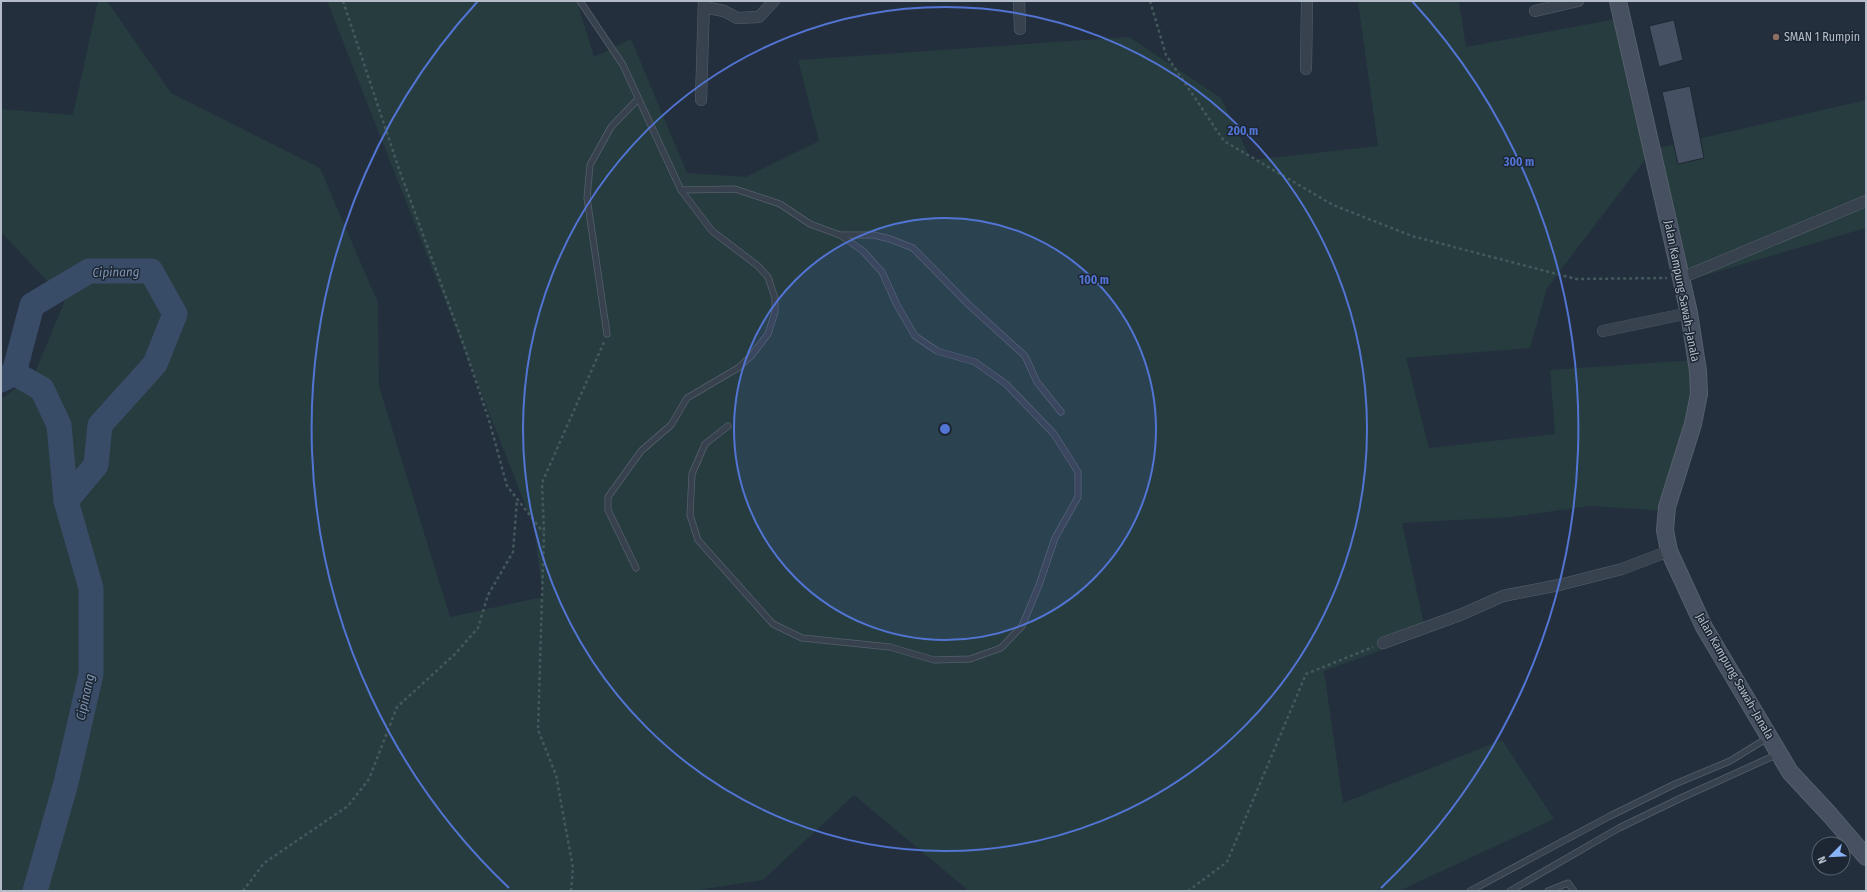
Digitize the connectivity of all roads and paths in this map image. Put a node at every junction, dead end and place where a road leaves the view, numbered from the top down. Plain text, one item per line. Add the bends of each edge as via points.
1 (342, 1) edge
2 (580, 1) edge
3 (774, 1) edge
4 (1019, 1) edge
5 (1150, 1) edge
6 (1307, 1) edge
7 (1578, 1) edge
8 (1618, 1) edge
9 (704, 4) edge
10 (1536, 11) dead end
11 (1020, 29) dead end
12 (1306, 69) dead end
13 (638, 98) junction
14 (702, 100) dead end
15 (681, 190) junction
16 (1866, 201) edge
17 (840, 234) junction
18 (1681, 278) junction
19 (1689, 313) junction
20 (1603, 331) dead end
21 (608, 334) joint
22 (1061, 412) dead end
23 (728, 426) dead end
24 (517, 499) junction
25 (544, 532) junction
26 (1669, 551) junction
27 (636, 568) dead end
28 (1383, 643) joint
29 (1770, 736) junction
30 (1779, 754) junction
31 (1866, 857) edge
32 (243, 891) edge
33 (571, 891) edge
34 (1188, 891) edge
35 (1470, 891) edge
36 (1510, 891) edge
37 (1548, 891) edge
38 (1574, 891) edge

1 - 24 path via 400,172 464,346 489,420 507,486
2 - 13 lane via 623,65
3 - 9 street via 759,17 737,18
4 - 11 street
5 - 18 path via 1166,55 1224,141 1333,205 1412,236 1576,279
6 - 12 street
7 - 10 street
8 - 18 main road, Jalan Kampung Sawah–Janala
9 - 14 street
13 - 15 lane
13 - 21 lane via 611,127 590,165 587,198
15 - 17 lane via 735,189 780,204 810,224
15 - 27 lane via 712,231 758,266 768,277 775,298 775,312 768,334 751,356 738,368 687,398 671,425 640,451 608,497 608,510
16 - 18 street
17 - 22 lane via 874,235 913,248 1024,356 1037,382
17 - 23 lane via 863,251 882,272 915,336 937,351 975,362 1006,384 1054,434 1078,472 1078,498 1055,538 1022,626 1001,648 970,659 934,660 890,647 802,638 773,624 698,540 690,515 692,474 697,462 705,444
18 - 19 main road, Jalan Kampung Sawah–Janala
19 - 20 street
19 - 26 main road, Jalan Kampung Sawah–Janala via 1699,394 1693,424 1667,507 1665,530
21 - 25 path via 542,483
24 - 25 path
24 - 32 path via 513,552 488,595 478,628 455,654 397,707 369,779 348,806 264,863
25 - 33 path via 538,730 556,774 573,868
26 - 28 street via 1559,585 1503,596 1460,615
26 - 29 main road, Jalan Kampung Sawah–Janala via 1704,627
28 - 34 path via 1306,674 1227,862
29 - 30 main road, Jalan Kampung Sawah–Janala
29 - 35 lane via 1730,761 1675,784 1610,816
30 - 31 main road, Jalan Kampung Sawah–Janala via 1790,772
30 - 36 lane via 1619,828
37 - 38 lane via 1568,883

